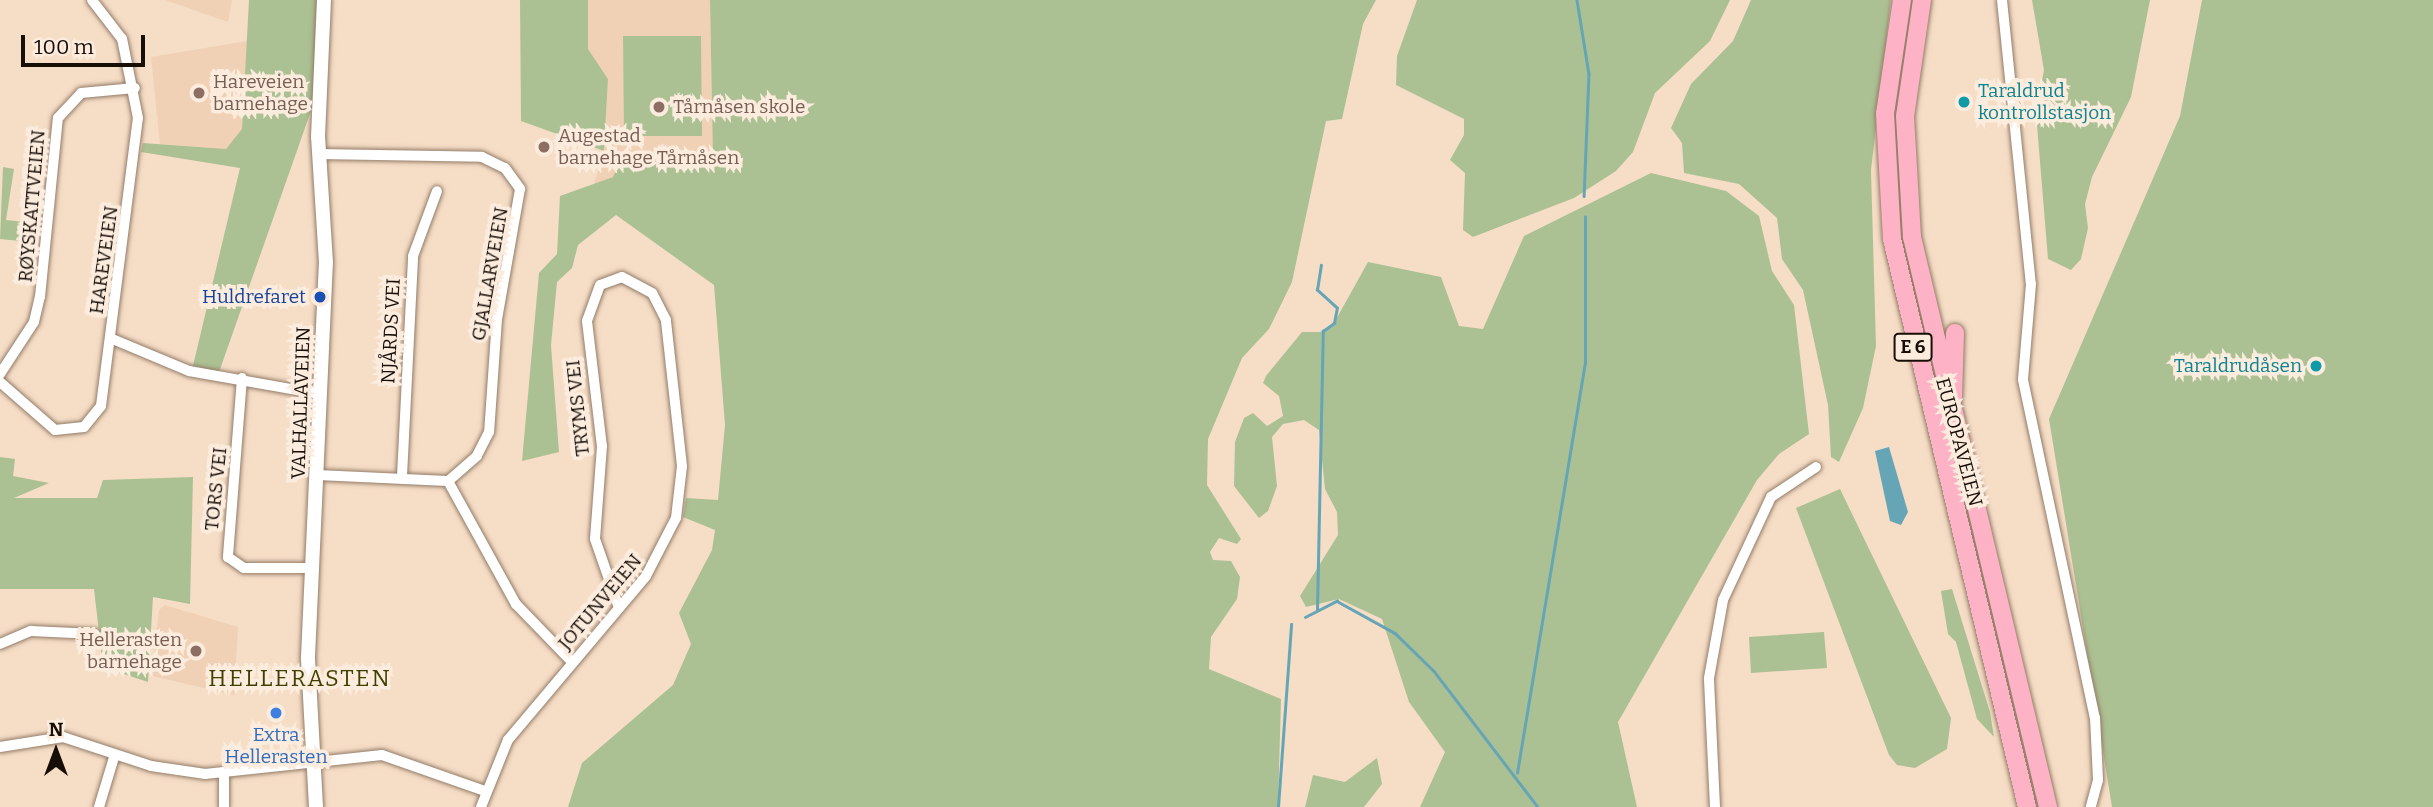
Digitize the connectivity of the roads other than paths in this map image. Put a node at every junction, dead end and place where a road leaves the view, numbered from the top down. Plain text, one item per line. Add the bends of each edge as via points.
1 (92, 0) edge
2 (324, 0) edge
3 (1902, 0) edge
4 (1922, 0) edge
5 (2002, 0) edge
6 (135, 88) junction
7 (318, 154) junction
8 (437, 191) dead end
9 (639, 282) joint
10 (1955, 333) dead end
11 (110, 338) junction
12 (0, 374) edge
13 (242, 378) junction
14 (0, 382) edge
15 (320, 394) junction
16 (1954, 428) junction
17 (1816, 467) dead end
18 (317, 475) junction
19 (402, 476) junction
20 (448, 481) junction
21 (312, 568) junction
22 (619, 608) junction
23 (95, 634) dead end
24 (0, 644) edge
25 (572, 662) junction
26 (0, 747) edge
27 (115, 754) junction
28 (310, 761) junction
29 (224, 773) junction
30 (485, 791) junction
31 (99, 807) edge
32 (224, 807) edge
33 (316, 807) edge
34 (481, 807) edge
35 (1715, 807) edge
36 (2027, 807) edge
37 (2048, 807) edge
38 (2091, 807) edge

1 - 6 street, HAREVEIEN via 120,33
2 - 7 street, VALHALLAVEIEN
3 - 36 highway, EUROPAVEIEN / E 6 via 1885,114 1892,239
4 - 16 highway, EUROPAVEIEN / E 6 via 1907,89 1906,184 1923,299
5 - 38 street via 2031,284 2024,380 2095,718 2099,772
6 - 11 street, HAREVEIEN via 136,153
6 - 12 street, RØYSKATTVEIEN via 81,93 58,118 40,297 34,321
7 - 15 street, VALHALLAVEIEN via 326,239
7 - 20 street, GJALLARVEIEN via 482,157 505,168 520,189 497,319 489,432 477,456
8 - 19 street, NJÅRDS VEI via 413,261
9 - 22 street, JOTUNVEIEN via 666,320 681,490 667,542
9 - 22 street, TRYMS VEI via 604,281 588,312 602,446 595,539
10 - 16 highway, E 6
11 - 13 street via 189,370
11 - 14 street, HAREVEIEN via 101,406 83,427 55,430
13 - 15 street
13 - 21 street, TORS VEI via 228,557 244,568
15 - 18 street, VALHALLAVEIEN
16 - 37 highway, EUROPAVEIEN / E 6
17 - 35 street via 1771,498 1723,600 1709,678
18 - 19 street
18 - 21 street, VALHALLAVEIEN
19 - 20 street
20 - 25 street via 516,604
21 - 28 street, VALHALLAVEIEN
22 - 25 street, JOTUNVEIEN
23 - 24 street via 24,632
25 - 30 street, JOTUNVEIEN via 508,740
26 - 27 street via 54,736
27 - 29 street via 170,770
27 - 31 street
28 - 29 street
28 - 30 street via 382,755
28 - 33 street, VALHALLAVEIEN
29 - 32 street
30 - 34 street, JOTUNVEIEN

